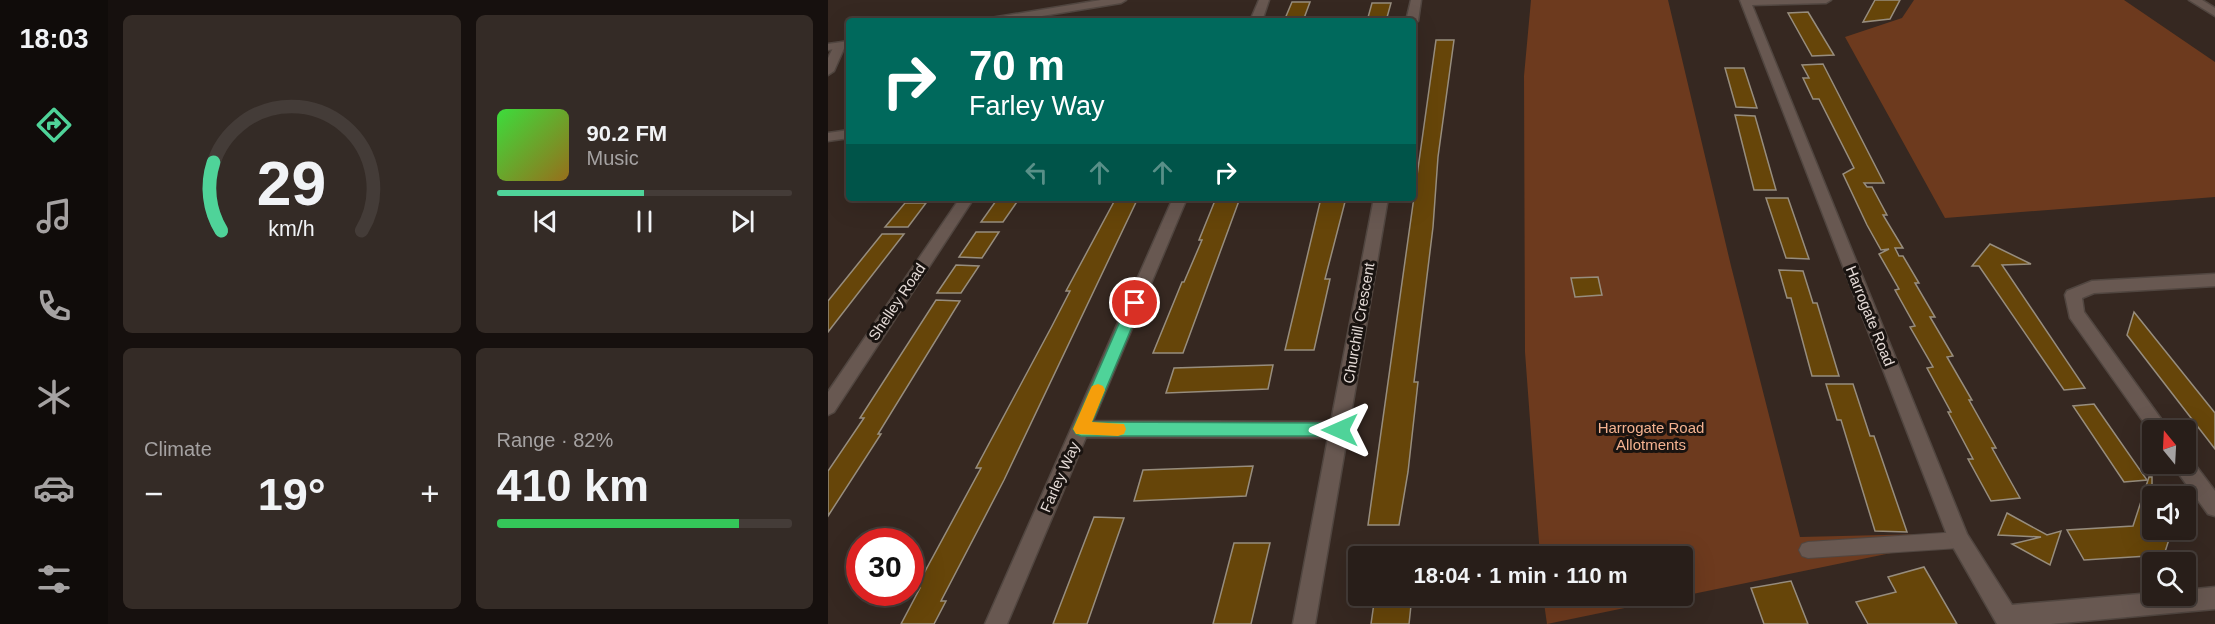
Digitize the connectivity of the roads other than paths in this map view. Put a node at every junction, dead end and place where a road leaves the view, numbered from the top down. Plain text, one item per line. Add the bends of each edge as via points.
1 (1121, 0) edge
2 (1264, 0) edge
3 (1416, 0) edge
4 (1826, 0) edge
5 (2194, 0) edge
6 (1745, 1) edge
7 (2215, 13) edge
8 (1010, 18) edge
9 (1257, 18) edge
10 (1413, 18) edge
11 (839, 46) edge
12 (828, 71) edge
13 (846, 134) edge
14 (828, 137) edge
15 (965, 201) edge
16 (1179, 201) edge
17 (1380, 201) edge
18 (2215, 280) edge
19 (828, 406) edge
20 (2153, 420) edge
21 (1081, 429) junction
22 (1340, 430) junction
23 (2190, 474) edge
24 (2215, 507) edge
25 (1959, 540) junction
26 (1808, 550) dead end
27 (2215, 598) edge
28 (2008, 621) edge
29 (996, 624) edge
30 (1304, 624) edge

1 - 8 street
2 - 9 street
3 - 10 street
4 - 6 street
5 - 7 street
6 - 25 street, Harrogate Road
11 - 12 street
13 - 14 street
15 - 19 street, Shelley Road
16 - 21 street, Farley Way
17 - 22 street, Churchill Crescent
18 - 20 street via 2092,287 2073,295 2076,314
21 - 22 street
21 - 29 street, Farley Way
22 - 30 street, Churchill Crescent
23 - 24 street
25 - 26 lane
25 - 28 street, Harrogate Road
27 - 28 street

